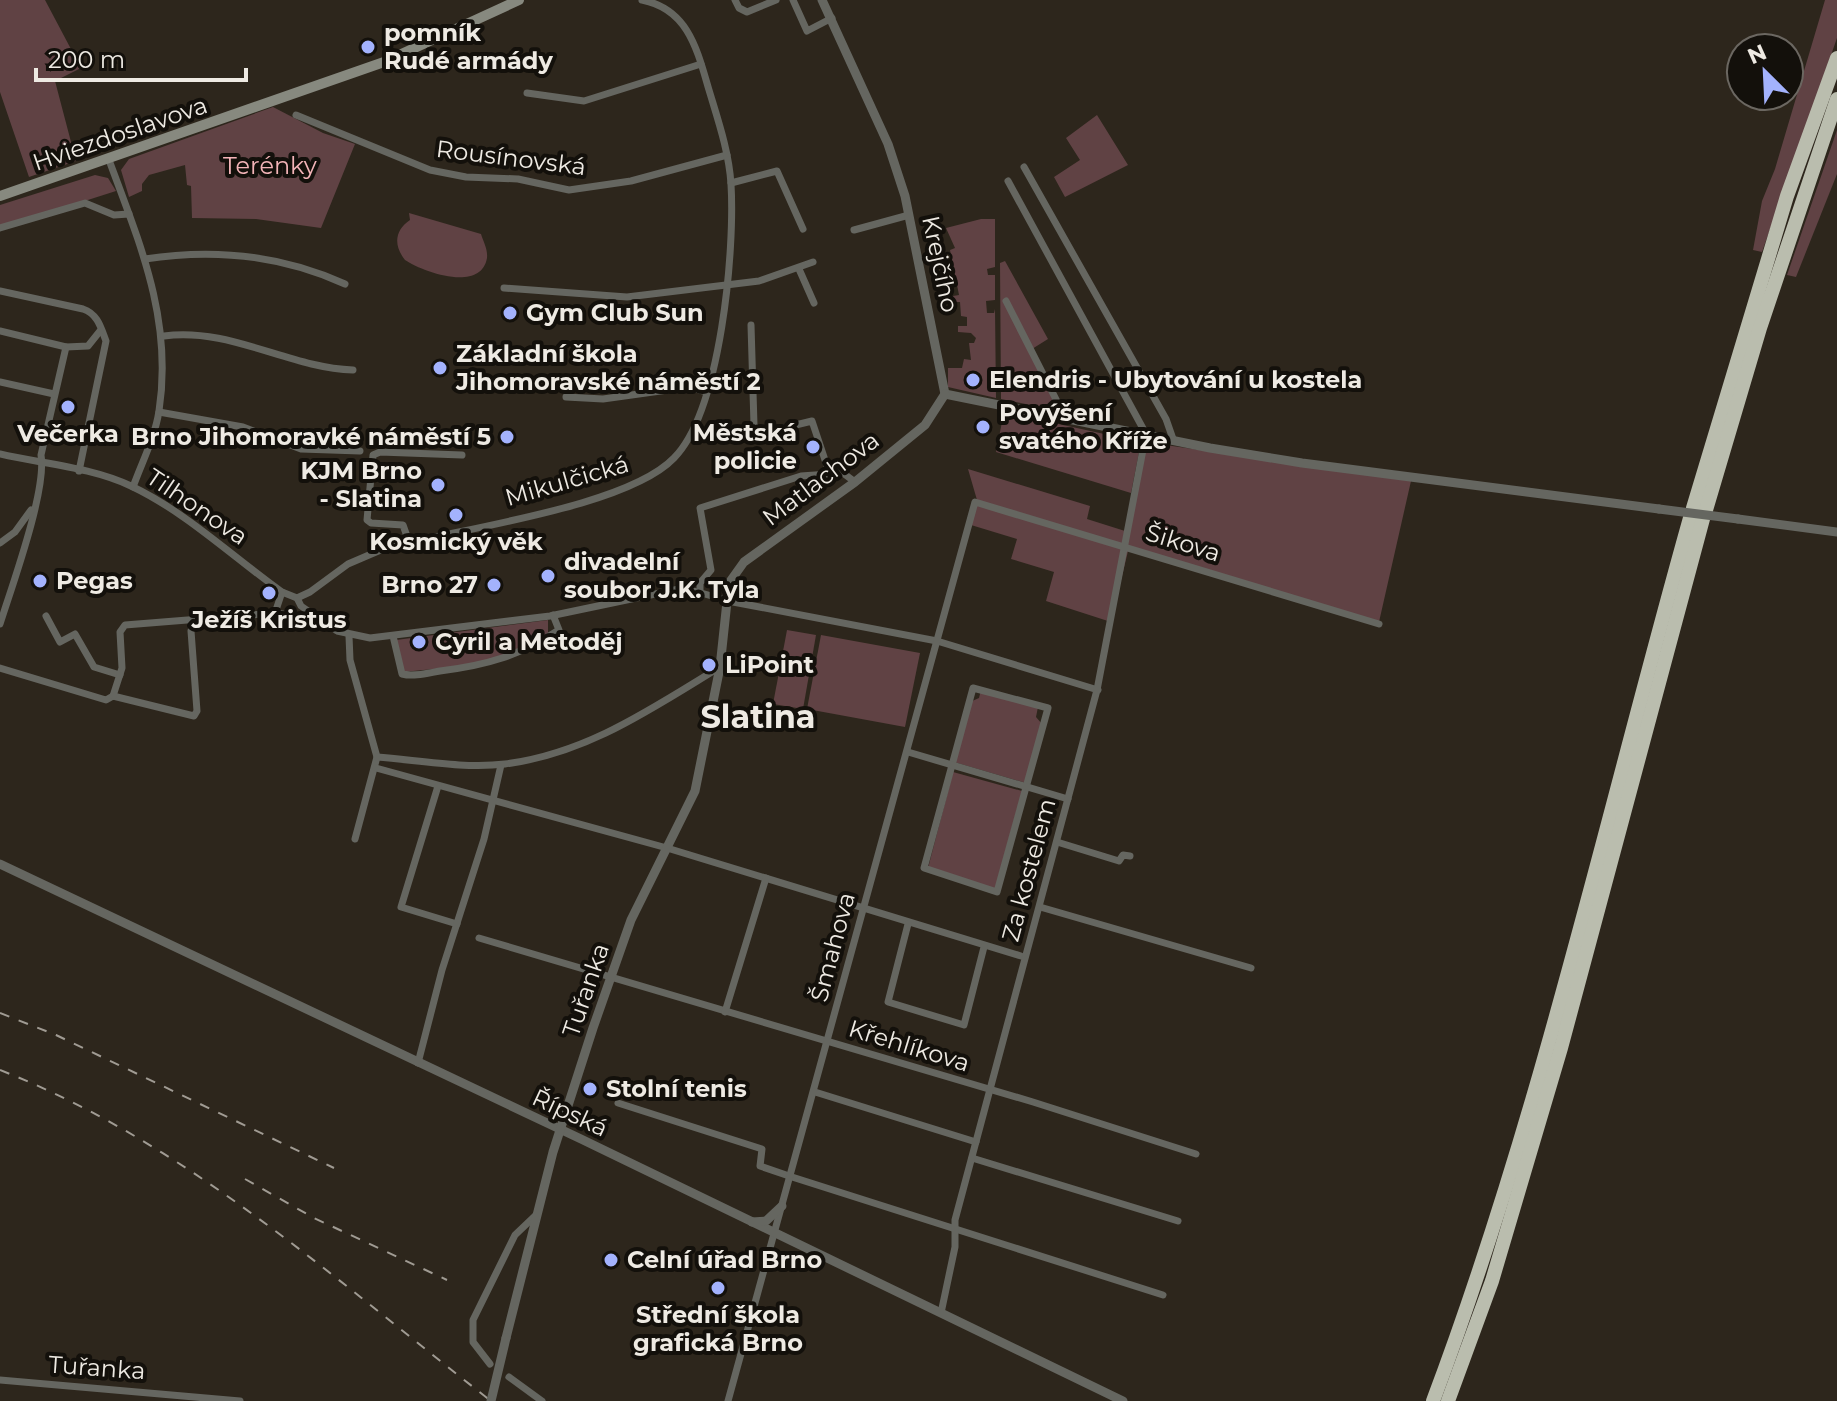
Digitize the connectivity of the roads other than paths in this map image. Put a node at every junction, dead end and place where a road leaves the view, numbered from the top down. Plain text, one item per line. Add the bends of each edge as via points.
1 (519, 0) edge
2 (642, 0) edge
3 (735, 0) edge
4 (776, 0) edge
5 (793, 0) edge
6 (822, 0) edge
7 (832, 18) junction
8 (1837, 58) edge
9 (701, 64) junction
10 (527, 93) dead end
11 (1837, 99) edge
12 (296, 115) dead end
13 (727, 155) junction
14 (109, 160) junction
15 (1024, 167) dead end
16 (1008, 181) dead end
17 (731, 183) junction
18 (0, 196) edge
19 (129, 214) junction
20 (909, 215) junction
21 (0, 228) edge
22 (803, 229) dead end
23 (854, 230) dead end
24 (145, 259) junction
25 (813, 262) dead end
26 (799, 269) junction
27 (345, 284) dead end
28 (728, 285) junction
29 (504, 288) dead end
30 (0, 291) edge
31 (1006, 301) dead end
32 (814, 303) dead end
33 (751, 325) dead end
34 (0, 331) edge
35 (100, 331) junction
36 (164, 336) junction
37 (66, 347) junction
38 (353, 370) dead end
39 (0, 382) edge
40 (706, 392) junction
41 (54, 394) junction
42 (945, 394) junction
43 (566, 397) dead end
44 (159, 412) junction
45 (1066, 419) junction
46 (1146, 434) junction
47 (1173, 439) junction
48 (360, 451) dead end
49 (0, 454) edge
50 (462, 455) dead end
51 (42, 463) junction
52 (79, 471) junction
53 (829, 472) junction
54 (855, 482) junction
55 (133, 487) junction
56 (975, 502) joint
57 (34, 505) junction
58 (1698, 514) junction
59 (1837, 532) edge
60 (409, 542) junction
61 (0, 543) edge
62 (1124, 546) junction
63 (282, 592) junction
64 (700, 592) junction
65 (297, 598) junction
66 (725, 598) junction
67 (275, 613) junction
68 (553, 615) junction
69 (46, 616) dead end
70 (319, 619) junction
71 (0, 624) edge
72 (1379, 624) dead end
73 (191, 631) dead end
74 (349, 636) junction
75 (393, 636) junction
76 (937, 641) junction
77 (720, 667) junction
78 (0, 668) edge
79 (120, 675) junction
80 (1099, 691) junction
81 (113, 696) junction
82 (908, 752) junction
83 (377, 757) junction
84 (501, 765) junction
85 (950, 765) junction
86 (376, 768) junction
87 (438, 786) junction
88 (1026, 788) junction
89 (1068, 799) junction
90 (494, 803) junction
91 (355, 839) dead end
92 (1057, 842) junction
93 (667, 848) junction
94 (1130, 856) dead end
95 (0, 864) edge
96 (766, 878) junction
97 (1040, 907) junction
98 (864, 910) junction
99 (457, 924) junction
100 (908, 924) junction
101 (479, 938) dead end
102 (984, 947) junction
103 (1021, 956) dead end
104 (1251, 968) dead end
105 (611, 977) junction
106 (725, 1012) junction
107 (829, 1043) junction
108 (418, 1063) junction
109 (992, 1090) junction
110 (815, 1092) junction
111 (618, 1103) dead end
112 (560, 1130) junction
113 (976, 1142) junction
114 (1196, 1154) dead end
115 (972, 1158) junction
116 (792, 1177) junction
117 (782, 1206) junction
118 (538, 1214) junction
119 (1178, 1221) dead end
120 (749, 1222) junction
121 (954, 1228) junction
122 (776, 1235) junction
123 (1156, 1282) dead end
124 (1153, 1292) junction
125 (1163, 1295) dead end
126 (941, 1313) junction
127 (487, 1361) dead end
128 (509, 1377) dead end
129 (0, 1380) edge
130 (240, 1401) edge
131 (491, 1401) edge
132 (542, 1401) edge
133 (728, 1401) edge
134 (1123, 1401) edge
135 (1433, 1401) edge
136 (1448, 1401) edge

1 - 14 main road, Hviezdoslavova via 384,62
2 - 9 street, Mikulčická via 665,6 682,20
3 - 4 street via 747,12
5 - 7 street via 807,31
6 - 7 street, Krejčího
7 - 20 street, Krejčího via 888,144
8 - 58 highway via 1787,196
9 - 10 street via 584,101
9 - 13 street, Mikulčická
11 - 58 highway
12 - 13 street, Rousínovská via 430,170 569,190 631,181
13 - 17 street, Mikulčická
14 - 18 main road, Hviezdoslavova
14 - 19 street
15 - 47 street
16 - 46 street
17 - 22 street via 777,171
17 - 28 street, Mikulčická
19 - 21 street via 114,215 85,203
19 - 24 street
20 - 23 street
20 - 42 street, Krejčího
24 - 27 street via 201,253 262,257 308,267
24 - 36 street
25 - 26 street
26 - 28 street
26 - 32 street
28 - 29 street via 627,297
28 - 40 street, Mikulčická
30 - 35 street via 91,311
31 - 45 street
33 - 53 street via 754,425 767,432 812,421
34 - 37 street
35 - 37 street via 88,346
35 - 52 street via 106,341
36 - 38 street via 204,336 321,369
36 - 44 street
37 - 41 street
39 - 41 street
40 - 43 street via 689,387 603,399
40 - 60 street, Mikulčická via 682,447 644,481 591,499
41 - 51 street
42 - 45 street
42 - 54 street, Matlachova via 925,425
44 - 48 street via 243,427 301,449
44 - 55 street
45 - 46 street
46 - 47 street
46 - 62 street, Za kostelem
47 - 59 street, bridge via 1302,463
49 - 51 street, Tilhonova
50 - 60 street via 373,455 367,520 403,525
51 - 52 street, Tilhonova
51 - 57 street
52 - 55 street, Tilhonova
53 - 54 street via 843,473
53 - 64 street via 700,508 711,570
54 - 66 street, Matlachova via 744,562
55 - 63 street, Tilhonova
56 - 62 street, Šikova
56 - 76 street, Šmahova
57 - 61 street
57 - 71 street
58 - 135 highway via 1548,1046 1477,1282
58 - 136 highway via 1561,1048 1492,1281
60 - 65 street, Mikulčická via 354,561
62 - 72 street, Šikova
62 - 80 street, Za kostelem
63 - 65 street, Tilhonova
63 - 67 street
64 - 66 street
64 - 68 street via 679,589
65 - 70 street, Tilhonova
66 - 76 street
66 - 77 street, Tuřanka
67 - 70 street
67 - 79 street via 125,625 120,632
68 - 75 street
68 - 75 street via 559,630 515,655 430,673 402,674
69 - 79 street via 60,642 75,634 94,667
70 - 74 street, Tilhonova
73 - 81 street via 194,716
74 - 75 street
74 - 83 street via 348,652
76 - 80 street
76 - 82 street, Šmahova
77 - 84 street via 607,736 547,757
77 - 93 street, Tuřanka via 695,791
78 - 81 street via 106,700
79 - 81 street
80 - 89 street, Za kostelem
82 - 85 street
82 - 98 street, Šmahova
83 - 84 street
83 - 86 street
84 - 90 street
85 - 88 street
85 - 88 street via 973,688 1048,708
85 - 88 street via 924,868 997,892
86 - 87 street
86 - 91 street
87 - 90 street
87 - 99 street via 401,907
88 - 89 street
89 - 92 street, Za kostelem
90 - 93 street
90 - 99 street
92 - 94 street via 1119,861
92 - 97 street, Za kostelem
93 - 96 street
93 - 105 street, Tuřanka via 631,920
95 - 108 street, Řípská
96 - 98 street
96 - 106 street
97 - 104 street
97 - 109 street, Za kostelem
98 - 100 street
98 - 107 street, Šmahova
99 - 108 street
100 - 102 street
100 - 102 street via 888,1002 964,1025
101 - 105 street, Křehlíkova
102 - 103 street
105 - 106 street, Křehlíkova
105 - 112 street, Tuřanka
106 - 107 street, Křehlíkova
107 - 109 street, Křehlíkova
107 - 110 street, Šmahova
108 - 112 street, Řípská
109 - 113 street, Za kostelem
109 - 114 street, Křehlíkova
110 - 113 street
110 - 116 street, Šmahova
111 - 116 street via 762,1149 760,1166
112 - 118 street, Tuřanka
112 - 120 street, Řípská
113 - 115 street, Za kostelem
115 - 119 street
115 - 121 street, Za kostelem
116 - 117 street, Šmahova
116 - 121 street
117 - 120 street via 766,1221
117 - 122 street, Šmahova
118 - 127 street via 515,1235 473,1320 473,1342
118 - 131 street, Tuřanka, bridge
120 - 122 street, Řípská
121 - 124 street
121 - 126 street, Za kostelem
122 - 126 street, Řípská
122 - 133 street, Šmahova
123 - 124 street
124 - 125 street
126 - 134 street, Řípská
128 - 132 street
129 - 130 street, Tuřanka

